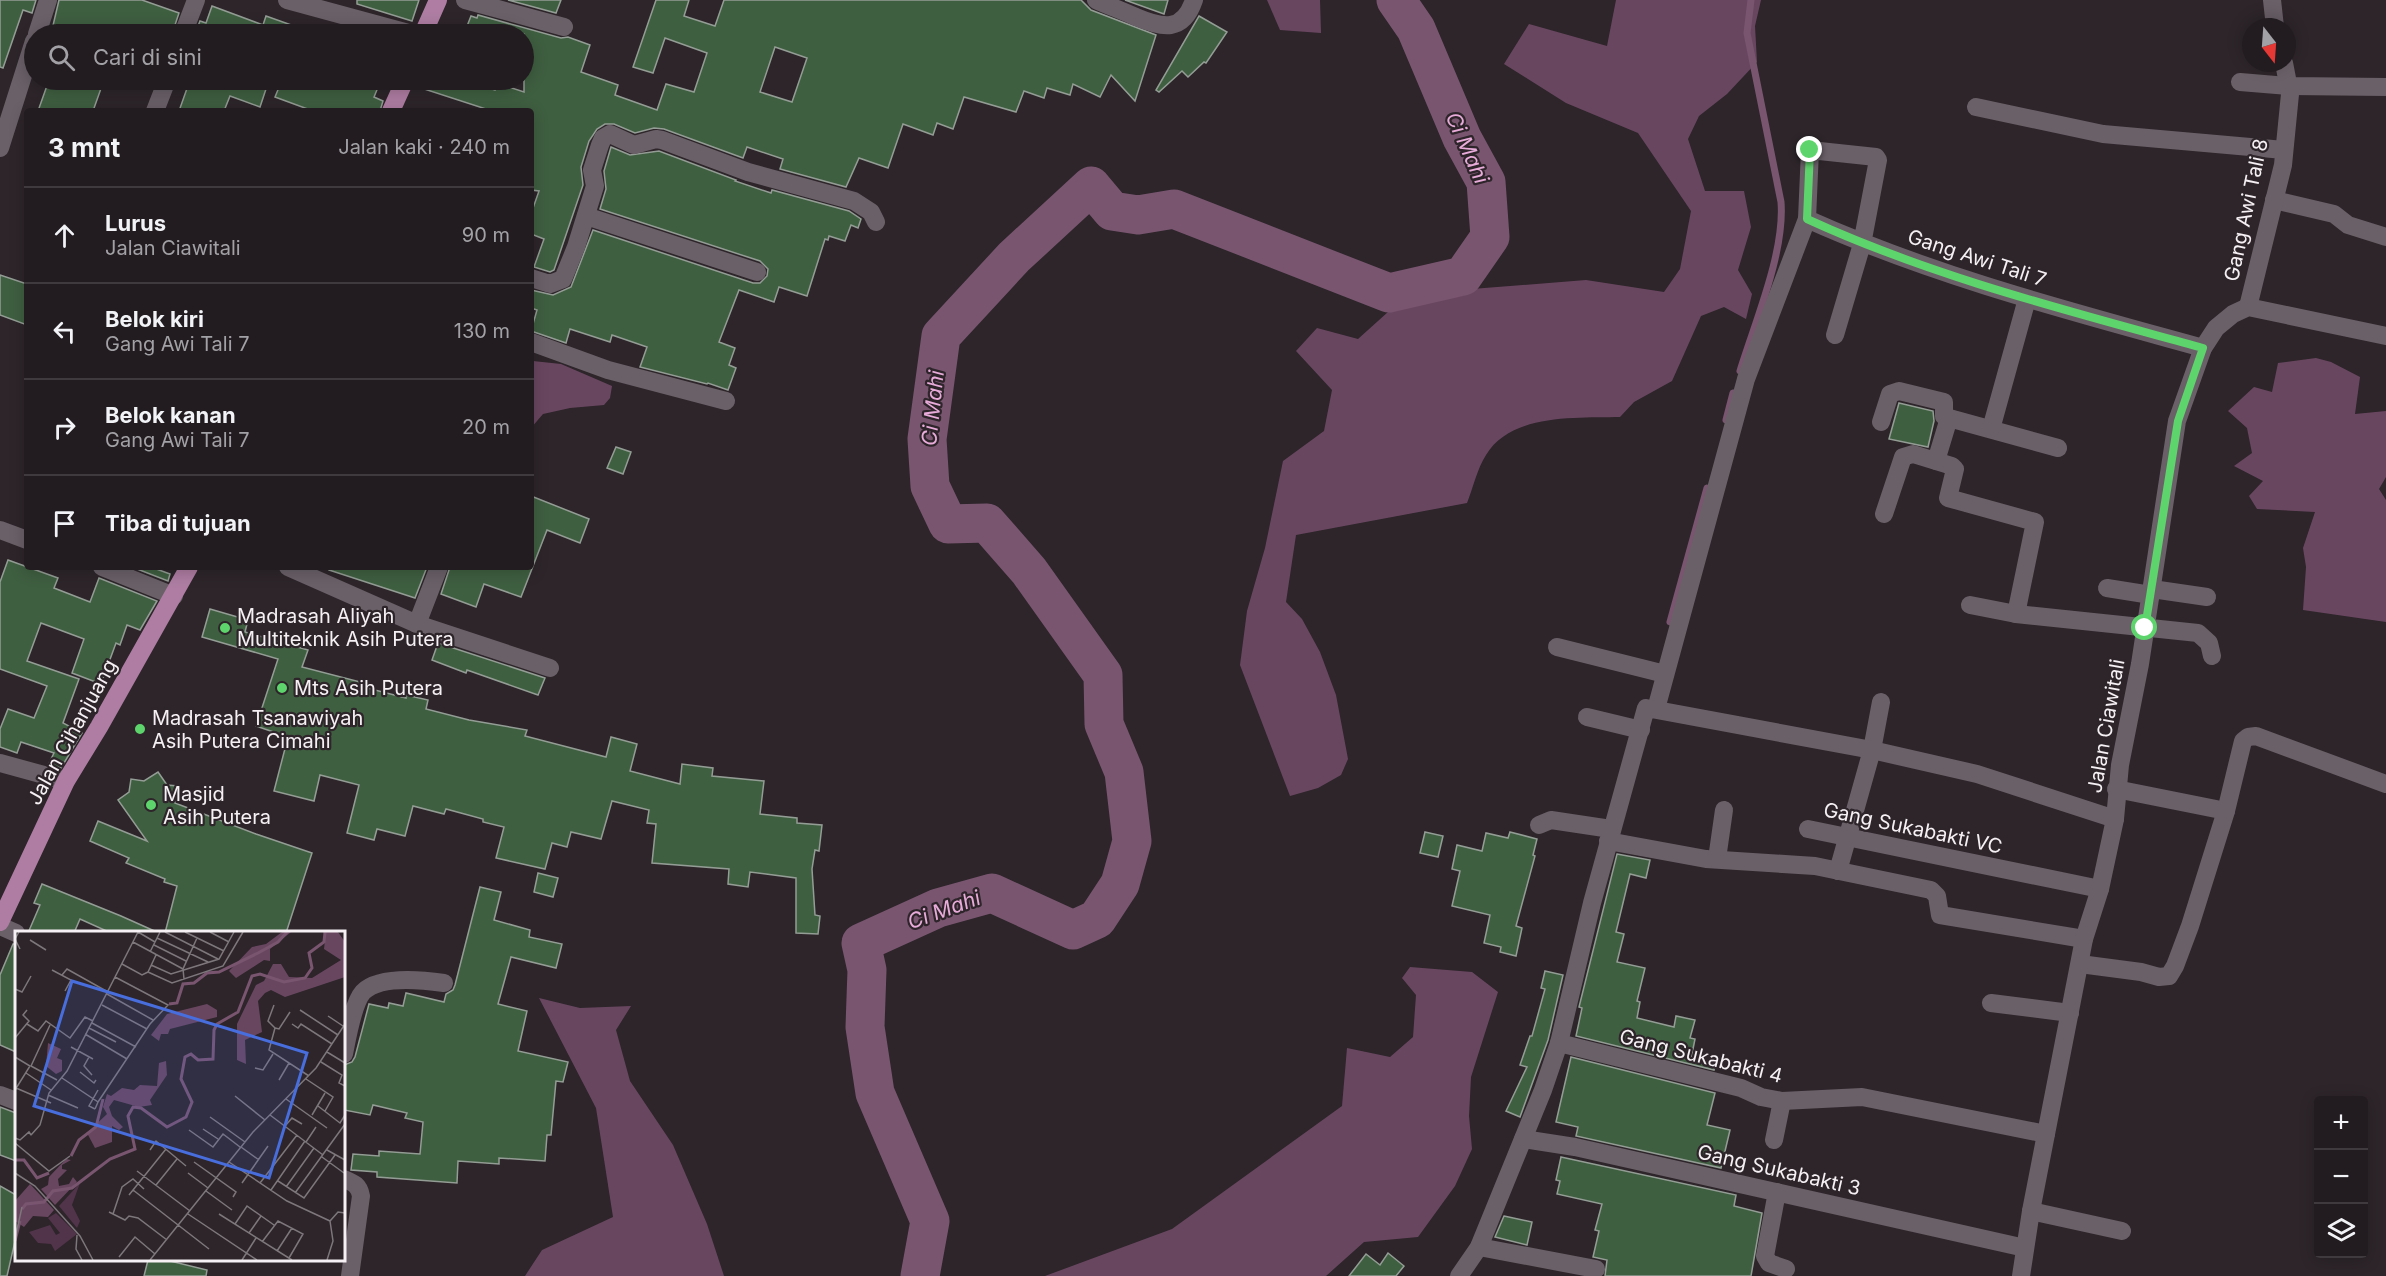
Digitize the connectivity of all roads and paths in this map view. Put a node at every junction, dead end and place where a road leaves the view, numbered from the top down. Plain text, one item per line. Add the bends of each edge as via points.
1 (48, 0) edge
2 (196, 0) edge
3 (287, 0) edge
4 (438, 0) edge
5 (465, 0) edge
6 (1096, 0) edge
7 (1194, 0) edge
8 (2272, 0) edge
9 (2274, 18) edge
10 (40, 24) edge
11 (187, 24) edge
12 (375, 24) edge
13 (427, 24) edge
14 (564, 27) dead end
15 (24, 72) edge
16 (2286, 72) edge
17 (2240, 82) dead end
18 (2289, 86) junction
19 (2386, 87) edge
20 (163, 90) edge
21 (401, 90) edge
22 (1976, 107) dead end
23 (156, 108) edge
24 (393, 108) edge
25 (0, 148) edge
26 (2284, 150) junction
27 (2274, 200) junction
28 (586, 216) junction
29 (1807, 219) junction
30 (876, 222) dead end
31 (2386, 237) edge
32 (1862, 244) junction
33 (757, 272) dead end
34 (534, 279) edge
35 (2027, 299) junction
36 (2248, 307) junction
37 (1834, 335) dead end
38 (2386, 336) edge
39 (534, 343) edge
40 (2203, 348) junction
41 (726, 401) dead end
42 (1949, 418) junction
43 (1881, 422) dead end
44 (1991, 429) junction
45 (2058, 448) dead end
46 (1936, 461) junction
47 (1884, 514) dead end
48 (0, 530) edge
49 (24, 539) edge
50 (109, 570) edge
51 (187, 570) edge
52 (295, 570) edge
53 (438, 570) edge
54 (2107, 588) dead end
55 (2151, 592) junction
56 (174, 596) junction
57 (2207, 597) dead end
58 (1970, 605) dead end
59 (2016, 614) junction
60 (417, 624) junction
61 (2145, 628) junction
62 (1557, 647) dead end
63 (2212, 656) dead end
64 (550, 668) dead end
65 (1665, 674) junction
66 (1881, 702) dead end
67 (1656, 709) junction
68 (1587, 717) dead end
69 (1641, 730) junction
70 (1872, 750) junction
71 (0, 763) edge
72 (66, 781) junction
73 (2386, 784) edge
74 (2116, 789) junction
75 (1724, 810) dead end
76 (2226, 811) junction
77 (2115, 819) junction
78 (1539, 825) dead end
79 (1808, 829) dead end
80 (1610, 835) junction
81 (1847, 837) junction
82 (1717, 859) junction
83 (1838, 871) junction
84 (2100, 889) junction
85 (0, 924) edge
86 (15, 932) edge
87 (2085, 939) junction
88 (2080, 964) junction
89 (444, 982) dead end
90 (1991, 1003) dead end
91 (2070, 1013) junction
92 (1559, 1043) junction
93 (345, 1050) edge
94 (0, 1095) edge
95 (15, 1101) edge
96 (1782, 1101) junction
97 (2046, 1134) junction
98 (1523, 1139) junction
99 (1774, 1140) dead end
100 (345, 1179) edge
101 (1778, 1192) junction
102 (2031, 1211) junction
103 (2122, 1231) dead end
104 (1479, 1247) junction
105 (2025, 1248) junction
106 (1544, 1268) edge
107 (1596, 1269) dead end
108 (1786, 1269) dead end
109 (350, 1276) edge
110 (1459, 1276) edge
111 (2021, 1276) edge

1 - 10 street
2 - 11 street
3 - 12 street
4 - 13 main road
5 - 14 street
6 - 7 street via 1159,26 1179,23
8 - 9 street
15 - 25 street
16 - 18 street, Gang Awi Tali 8
17 - 18 street
18 - 19 street
18 - 26 street, Gang Awi Tali 8
20 - 23 street
21 - 24 main road
22 - 26 street via 2103,134
26 - 27 street, Gang Awi Tali 8
27 - 31 street via 2334,214 2348,225
27 - 36 street, Gang Awi Tali 8
28 - 30 street via 595,186 594,165 603,138 610,134 634,144 662,140 748,171 854,201 871,213
28 - 33 street
28 - 34 street via 563,279 550,284
29 - 32 street, Gang Awi Tali 7
29 - 32 street via 1810,150 1876,157
29 - 65 street via 1746,379
32 - 35 street, Gang Awi Tali 7
32 - 37 street
35 - 40 street, Gang Awi Tali 7
35 - 44 street
36 - 38 street
36 - 40 street, Jalan Ciawitali via 2216,328
39 - 41 street via 608,370
40 - 55 street, Jalan Ciawitali via 2178,421 2169,463
42 - 43 street via 1944,416 1944,402 1899,391 1890,394
42 - 44 street
42 - 46 street
44 - 45 street
46 - 47 street via 1913,454 1904,457
46 - 59 street via 1954,469 1948,498 2035,522
48 - 49 street
50 - 56 street
51 - 56 main road, Jalan Cihanjuang
52 - 60 street
53 - 60 street
54 - 55 street
55 - 57 street
55 - 61 street, Jalan Ciawitali
56 - 72 main road, Jalan Cihanjuang
58 - 59 street
59 - 61 street
60 - 64 street
61 - 63 street via 2202,635
61 - 74 street, Jalan Ciawitali
62 - 65 street
65 - 67 street
66 - 70 street
67 - 69 street via 1646,708
67 - 70 street
68 - 69 street
69 - 80 street
70 - 77 street via 1977,774
70 - 81 street
71 - 72 street
72 - 85 main road, Jalan Cihanjuang
73 - 76 street via 2256,736 2248,737 2242,741
74 - 76 street
74 - 77 street, Jalan Ciawitali
75 - 82 street
76 - 88 street via 2190,926 2169,976
77 - 84 street, Jalan Ciawitali
78 - 80 street via 1551,820
79 - 81 street, Gang Sukabakti VC
80 - 82 street
80 - 92 street
81 - 83 street
81 - 84 street, Gang Sukabakti VC
82 - 83 street
83 - 87 street via 1931,890 1937,896 1940,915
84 - 87 street, Jalan Ciawitali
85 - 86 street
87 - 88 street, Jalan Ciawitali
88 - 91 street, Jalan Ciawitali
89 - 93 street via 408,978 362,992
90 - 91 street
91 - 97 street, Jalan Ciawitali
92 - 96 street, Gang Sukabakti 4
92 - 98 street
94 - 95 street
96 - 97 street, Gang Sukabakti 4 via 1862,1097
96 - 99 street
97 - 102 street, Jalan Ciawitali
98 - 101 street, Gang Sukabakti 3
98 - 104 street
100 - 109 street via 360,1189 361,1196
101 - 105 street, Gang Sukabakti 3
101 - 108 street via 1765,1256 1769,1263
102 - 103 street
102 - 105 street, Jalan Ciawitali
104 - 106 street
104 - 110 street
105 - 111 street, Jalan Ciawitali
106 - 107 street

